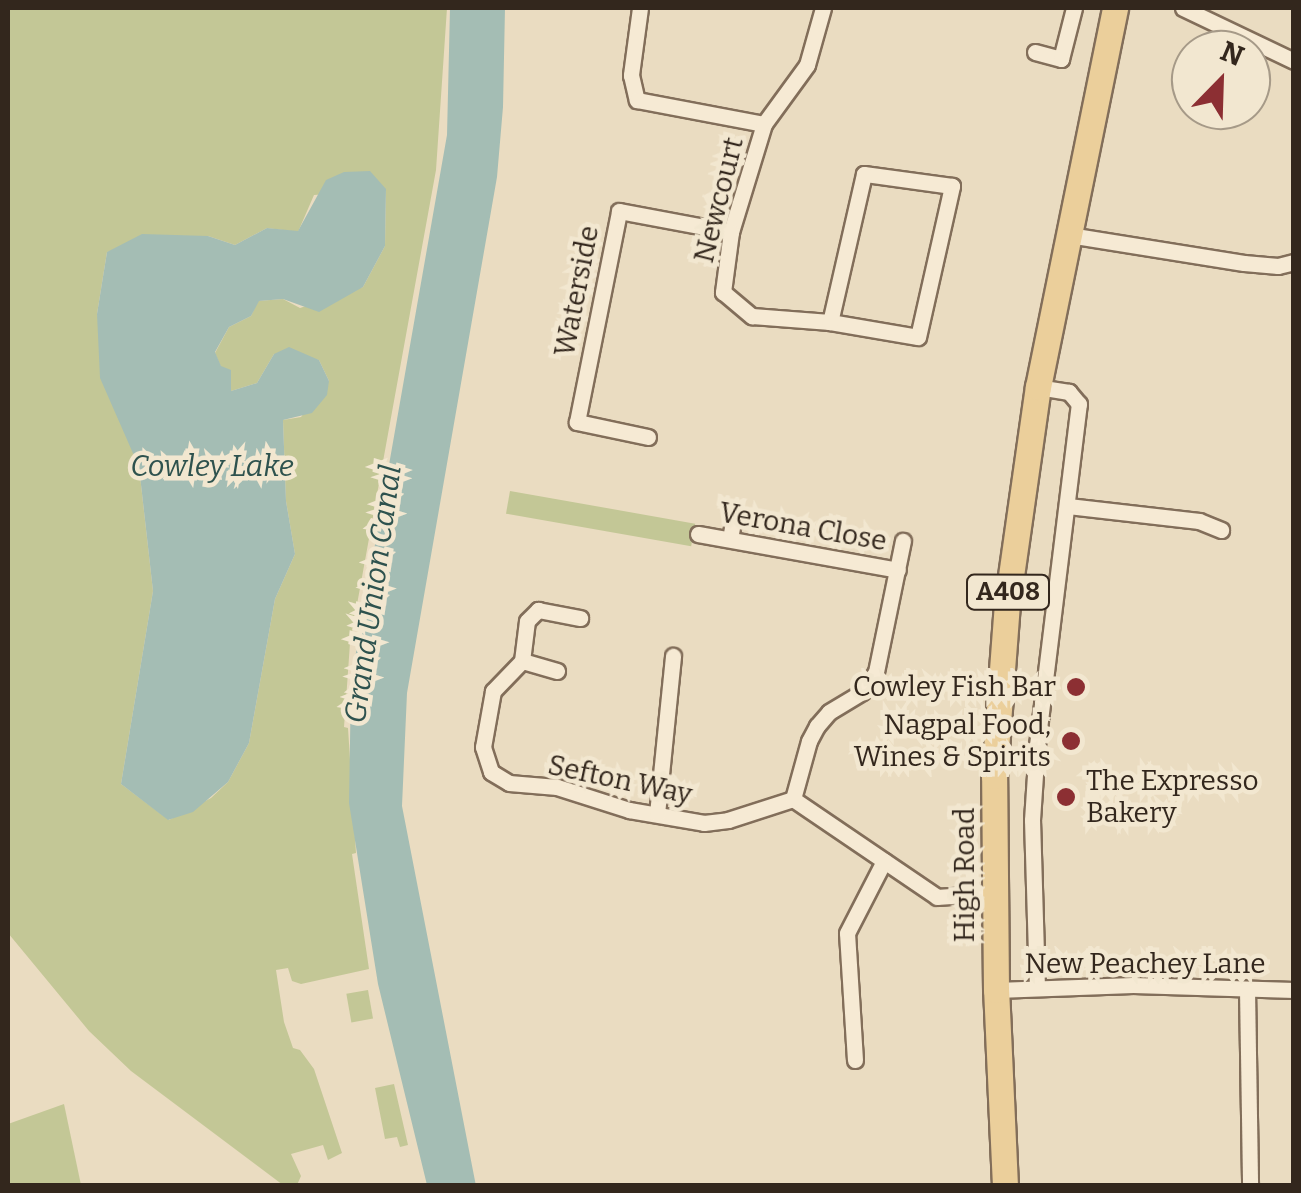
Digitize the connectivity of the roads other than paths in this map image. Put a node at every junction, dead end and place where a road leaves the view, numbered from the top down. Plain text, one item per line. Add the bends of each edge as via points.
1 (640, 8) edge
2 (823, 8) edge
3 (1074, 8) edge
4 (1115, 8) edge
5 (1183, 8) edge
6 (1035, 52) dead end
7 (1294, 60) edge
8 (764, 124) junction
9 (731, 232) junction
10 (1069, 235) junction
11 (1294, 262) edge
12 (830, 322) junction
13 (1038, 387) junction
14 (648, 436) dead end
15 (1068, 506) junction
16 (735, 512) dead end
17 (1221, 530) dead end
18 (698, 534) dead end
19 (730, 540) junction
20 (904, 540) dead end
21 (898, 570) junction
22 (580, 618) dead end
23 (673, 656) dead end
24 (522, 662) junction
25 (558, 671) dead end
26 (793, 799) junction
27 (657, 814) junction
28 (884, 861) junction
29 (994, 893) junction
30 (1037, 988) junction
31 (1247, 989) junction
32 (996, 990) junction
33 (1294, 990) edge
34 (855, 1060) dead end
35 (1005, 1186) edge
36 (1250, 1186) edge

1 - 8 street via 631,75 636,100
2 - 8 street, Newcourt via 807,65
3 - 6 street via 1061,58
4 - 10 main road, High Road / A408
5 - 7 street
8 - 9 street, Newcourt
9 - 12 street, Newcourt via 723,292 734,304 752,316
9 - 14 street, Waterside via 619,211 576,426
10 - 11 street via 1244,263
10 - 13 main road, High Road / A408
12 - 12 street, Newcourt via 918,337 952,186 864,174
13 - 15 street via 1069,392 1079,404
13 - 29 main road, High Road / A408 via 1006,604
15 - 17 street via 1199,521
15 - 30 street via 1032,820
16 - 19 street
18 - 19 street, Verona Close
19 - 21 street, Verona Close
20 - 21 street, Verona Close
21 - 26 street, Verona Close via 876,672 862,692 817,726
22 - 24 street via 534,611
23 - 27 street
24 - 25 street
24 - 27 street, Sefton Way via 493,691 483,747 491,772 515,785 557,787
26 - 27 street, Sefton Way via 704,823
26 - 28 street
28 - 29 street via 937,897
28 - 34 street via 847,934
29 - 32 main road, High Road / A408
30 - 31 street, New Peachey Lane
30 - 32 street, New Peachey Lane
31 - 33 street, New Peachey Lane
31 - 36 street
32 - 35 main road, High Road / A408

